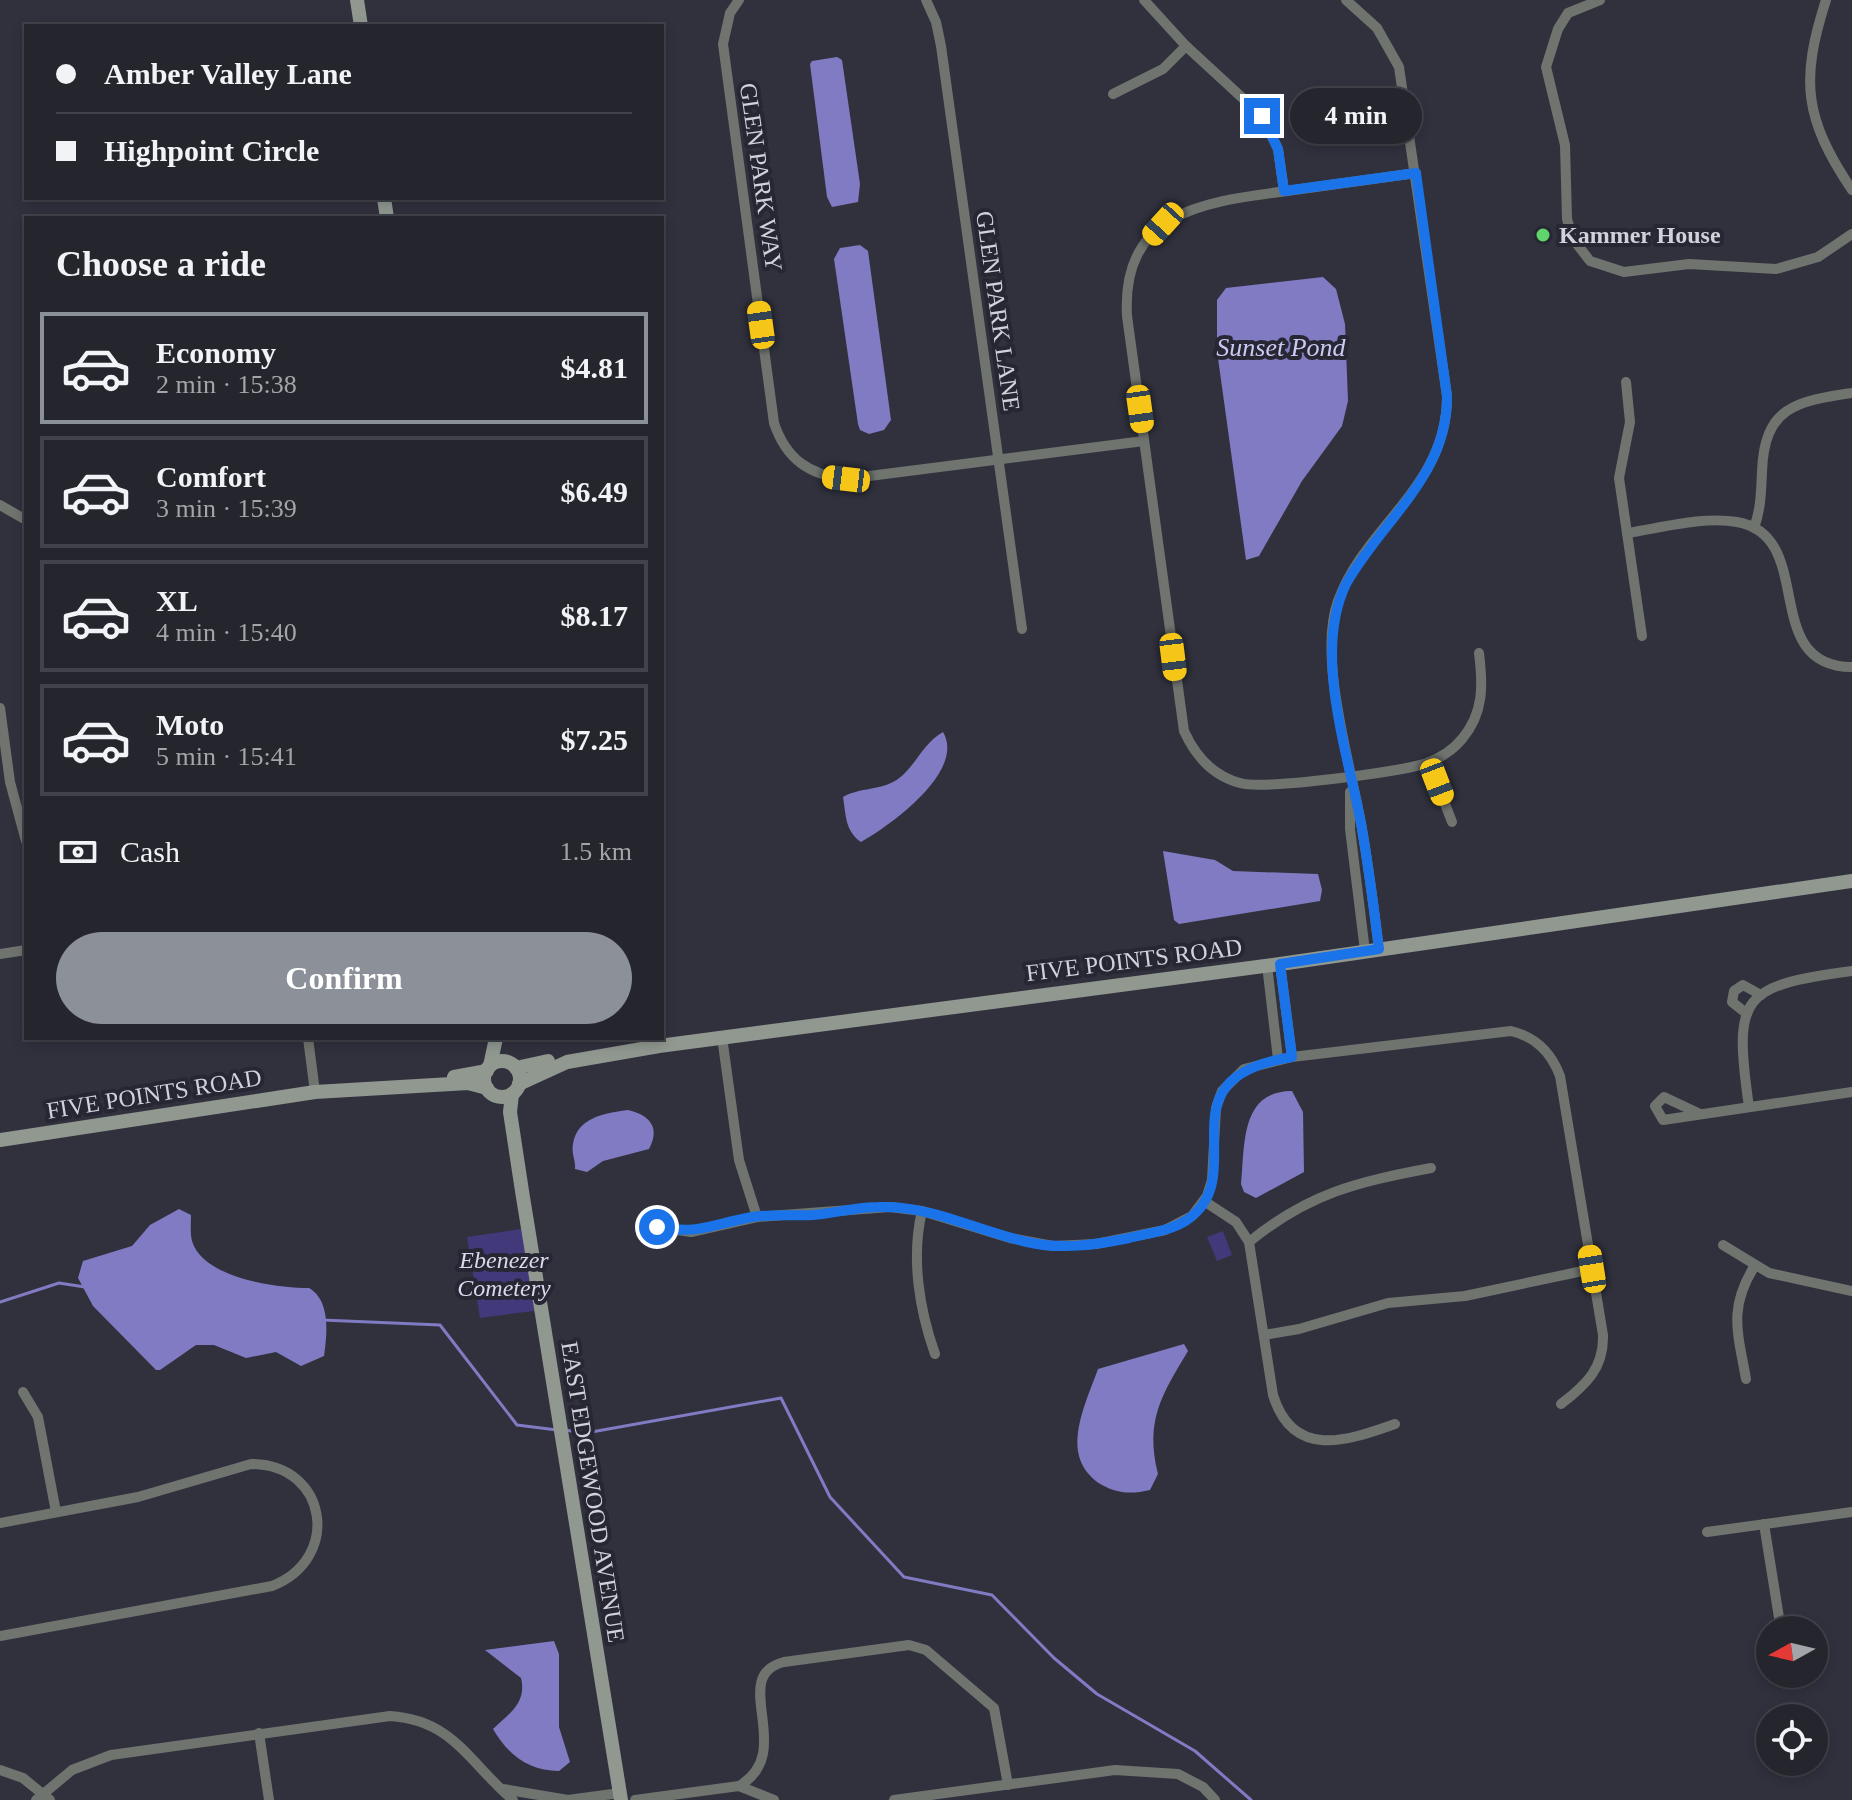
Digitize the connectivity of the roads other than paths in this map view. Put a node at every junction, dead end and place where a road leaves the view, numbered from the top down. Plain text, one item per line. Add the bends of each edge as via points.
1 (357, 0) edge
2 (739, 0) edge
3 (926, 0) edge
4 (1144, 0) edge
5 (1346, 0) edge
6 (1600, 0) edge
7 (1826, 0) edge
8 (361, 24) edge
9 (1186, 46) junction
10 (1113, 94) dead end
11 (1416, 173) junction
12 (1852, 190) edge
13 (1284, 191) junction
14 (1138, 233) dead end
15 (1852, 234) edge
16 (1147, 240) junction
17 (1626, 382) dead end
18 (1852, 393) edge
19 (1144, 441) junction
20 (999, 460) junction
21 (0, 505) edge
22 (24, 519) edge
23 (1754, 528) junction
24 (1627, 533) junction
25 (1022, 629) dead end
26 (1642, 636) dead end
27 (1479, 653) dead end
28 (1852, 667) edge
29 (0, 708) edge
30 (1429, 762) junction
31 (1349, 774) junction
32 (1452, 822) dead end
33 (24, 828) edge
34 (1852, 881) edge
35 (24, 950) edge
36 (1372, 950) junction
37 (0, 954) edge
38 (1273, 965) junction
39 (1852, 971) edge
40 (1761, 995) junction
41 (1746, 1013) junction
42 (722, 1037) junction
43 (308, 1040) edge
44 (495, 1040) edge
45 (505, 1040) edge
46 (659, 1046) junction
47 (1292, 1057) junction
48 (1278, 1059) junction
49 (514, 1066) junction
50 (488, 1068) junction
51 (516, 1089) junction
52 (315, 1092) junction
53 (491, 1092) junction
54 (1852, 1092) edge
55 (1749, 1107) junction
56 (1700, 1114) dead end
57 (0, 1140) edge
58 (1431, 1168) dead end
59 (522, 1191) junction
60 (1204, 1201) junction
61 (922, 1211) junction
62 (757, 1217) junction
63 (657, 1227) dead end
64 (1249, 1242) junction
65 (1723, 1245) dead end
66 (1754, 1267) junction
67 (1592, 1269) junction
68 (1852, 1291) edge
69 (1264, 1335) junction
70 (935, 1354) dead end
71 (1746, 1379) dead end
72 (23, 1392) dead end
73 (1561, 1404) dead end
74 (1395, 1424) dead end
75 (56, 1512) junction
76 (1852, 1512) edge
77 (0, 1523) edge
78 (1764, 1524) junction
79 (1707, 1532) dead end
80 (1779, 1616) edge
81 (0, 1636) edge
82 (259, 1733) junction
83 (0, 1770) edge
84 (1008, 1785) junction
85 (739, 1786) junction
86 (503, 1789) junction
87 (621, 1796) edge
88 (43, 1798) edge
89 (269, 1800) edge
90 (495, 1800) edge
91 (513, 1800) edge
92 (635, 1800) edge
93 (774, 1800) edge
94 (894, 1800) edge
95 (1215, 1800) edge

1 - 8 street
2 - 20 street, GLEN PARK WAY via 724,29 723,44 774,423 790,455 825,477 846,479
3 - 20 street, GLEN PARK LANE via 941,46
4 - 9 street
5 - 11 street via 1377,28 1399,67
6 - 15 street via 1568,13 1546,67 1565,145 1567,219 1573,239 1590,261 1624,272 1689,264 1776,269 1818,257
7 - 12 street via 1813,41 1808,101
9 - 10 street via 1163,69
9 - 13 street via 1269,125
11 - 13 street
11 - 31 street via 1447,396 1446,425 1435,460 1338,601 1331,650
13 - 16 street via 1186,209
14 - 16 street
16 - 19 street via 1132,269 1126,298
17 - 24 street via 1630,422 1619,465
18 - 23 street via 1797,404 1776,421 1764,444
19 - 20 street
19 - 31 street via 1181,719 1189,742 1215,771 1239,783 1267,786
20 - 25 street, GLEN PARK LANE
21 - 22 street
23 - 24 street via 1721,520
23 - 28 street via 1780,554 1791,615 1806,646 1832,664
24 - 26 street
27 - 30 street via 1483,683 1477,715 1460,742
29 - 33 street via 10,782
30 - 31 street
30 - 32 street
31 - 36 street via 1350,829
34 - 36 street, FIVE POINTS ROAD
35 - 37 street
36 - 38 street, FIVE POINTS ROAD
38 - 42 street, FIVE POINTS ROAD
38 - 47 street
38 - 48 street
39 - 40 street via 1795,979
40 - 41 street
40 - 41 street via 1743,985 1734,991 1732,1002
41 - 55 street via 1740,1047
42 - 46 street, FIVE POINTS ROAD
42 - 62 street via 739,1160
43 - 52 street
44 - 50 street
45 - 49 street
46 - 49 street via 585,1050
46 - 51 street via 567,1062
47 - 48 street
47 - 67 street via 1495,1030 1534,1040 1552,1058 1560,1076
48 - 60 street via 1244,1069 1221,1094 1214,1120 1212,1180
49 - 50 street via 501,1061
49 - 51 street, EAST EDGEWOOD AVENUE
50 - 52 street via 443,1079 373,1081
50 - 53 street, EAST EDGEWOOD AVENUE
51 - 53 street
51 - 59 street, EAST EDGEWOOD AVENUE via 510,1112
52 - 53 street via 468,1083
52 - 57 street, FIVE POINTS ROAD
53 - 59 street, EAST EDGEWOOD AVENUE
54 - 55 street
55 - 56 street
58 - 64 street via 1321,1195
59 - 87 street, EAST EDGEWOOD AVENUE
60 - 61 street via 1192,1216 1170,1228 1075,1246 1025,1241
60 - 64 street via 1236,1222
61 - 62 street via 879,1207
61 - 70 street via 915,1255
62 - 63 street via 691,1232
64 - 69 street
65 - 66 street
66 - 68 street
66 - 71 street via 1736,1310
67 - 69 street via 1465,1296 1388,1303
67 - 73 street via 1603,1335 1601,1355 1591,1378
69 - 74 street via 1274,1399 1295,1429 1336,1442
72 - 75 street via 38,1417
75 - 77 street
75 - 81 street via 266,1464 304,1485 318,1516 308,1559 294,1575 272,1586
76 - 78 street
78 - 79 street
78 - 80 street
82 - 86 street via 377,1716 411,1718 453,1738
82 - 88 street via 100,1758 72,1770
82 - 89 street
83 - 88 street via 23,1778
84 - 85 street via 991,1704 931,1652 909,1645 784,1662 768,1669 760,1684 765,1754 757,1773
84 - 94 street
84 - 95 street via 1115,1770 1166,1773 1189,1779
85 - 92 street
85 - 93 street
86 - 87 street via 568,1800
86 - 90 street
86 - 91 street

